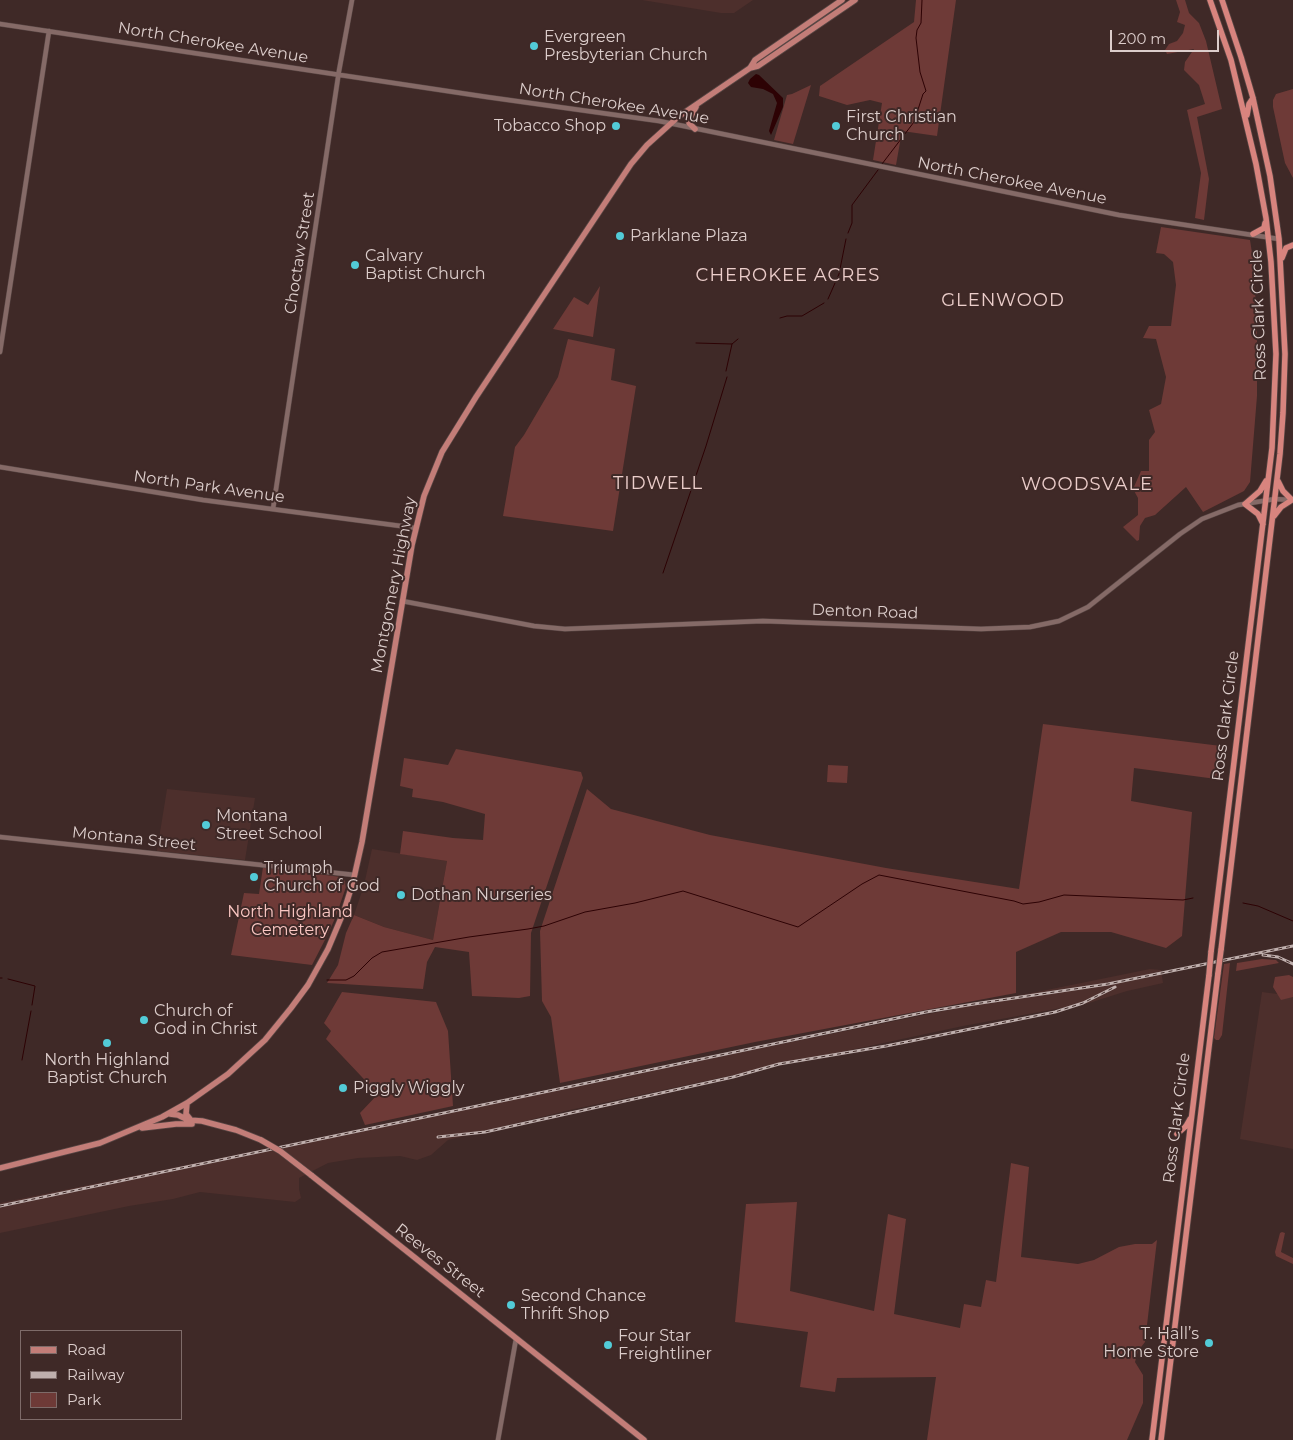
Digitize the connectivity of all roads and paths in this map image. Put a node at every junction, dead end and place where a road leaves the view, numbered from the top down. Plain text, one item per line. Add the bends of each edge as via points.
1 (352, 0) edge
2 (842, 0) edge
3 (855, 0) edge
4 (1210, 0) edge
5 (1222, 0) edge
6 (0, 24) edge
7 (1232, 30) junction
8 (49, 31) junction
9 (1222, 35) junction
10 (750, 68) junction
11 (339, 75) junction
12 (1253, 98) junction
13 (698, 103) junction
14 (1246, 120) junction
15 (671, 124) junction
16 (695, 129) junction
17 (1270, 176) junction
18 (1259, 178) junction
19 (1266, 218) junction
20 (1253, 234) junction
21 (1269, 237) junction
22 (1279, 239) junction
23 (1292, 245) edge
24 (1280, 262) junction
25 (0, 352) edge
26 (1276, 354) junction
27 (1285, 354) junction
28 (1274, 412) junction
29 (1283, 413) junction
30 (1272, 448) junction
31 (1280, 454) junction
32 (0, 467) edge
33 (1268, 477) junction
34 (1277, 480) junction
35 (1274, 500) junction
36 (1293, 500) edge
37 (1266, 501) junction
38 (1246, 504) junction
39 (273, 509) junction
40 (1272, 520) junction
41 (1263, 525) junction
42 (416, 528) junction
43 (402, 601) junction
44 (1253, 606) junction
45 (1262, 611) junction
46 (1244, 683) junction
47 (1253, 684) junction
48 (1245, 743) junction
49 (1236, 744) junction
50 (0, 836) edge
51 (355, 875) junction
52 (187, 1103) junction
53 (173, 1112) junction
54 (1191, 1117) junction
55 (192, 1121) junction
56 (185, 1123) junction
57 (207, 1124) junction
58 (137, 1129) junction
59 (1177, 1134) dead end
60 (0, 1168) edge
61 (516, 1339) junction
62 (498, 1440) edge
63 (644, 1440) edge
64 (1152, 1440) edge
65 (1161, 1440) edge

1 - 11 street, Choctaw Street
2 - 10 main road, Montgomery Highway via 755,60
3 - 10 main road, Montgomery Highway via 758,66
4 - 9 highway, Ross Clark Circle
5 - 7 highway, Ross Clark Circle
6 - 8 street, North Cherokee Avenue
7 - 9 highway
7 - 12 highway, Ross Clark Circle
8 - 11 street, North Cherokee Avenue
8 - 25 street
9 - 14 highway, Ross Clark Circle
10 - 13 main road, Montgomery Highway
11 - 15 street, North Cherokee Avenue
11 - 39 street, Choctaw Street
12 - 14 highway via 1248,104
12 - 17 highway, Ross Clark Circle
13 - 15 main road, Montgomery Highway
13 - 16 main road via 689,123
14 - 18 highway, Ross Clark Circle
15 - 16 street, North Cherokee Avenue
15 - 42 main road, Montgomery Highway via 647,145 623,176 455,430 430,479
16 - 20 street, North Cherokee Avenue via 1119,215
17 - 18 highway
17 - 22 highway, Ross Clark Circle
18 - 19 highway, Ross Clark Circle
19 - 20 highway via 1264,228
19 - 21 highway, Ross Clark Circle
20 - 21 street, North Cherokee Avenue
21 - 22 street, North Cherokee Avenue
21 - 26 highway, Ross Clark Circle
22 - 24 highway, Ross Clark Circle
23 - 24 highway via 1286,248
24 - 27 highway, Ross Clark Circle
26 - 27 highway
26 - 28 highway, Ross Clark Circle
27 - 29 highway, Ross Clark Circle
28 - 29 highway
28 - 30 highway, Ross Clark Circle
29 - 31 highway, Ross Clark Circle
30 - 31 highway
30 - 33 highway, Ross Clark Circle
31 - 34 highway, Ross Clark Circle
32 - 39 street, North Park Avenue
33 - 37 highway, Ross Clark Circle
33 - 38 highway via 1260,491
34 - 35 highway, Ross Clark Circle
34 - 36 highway via 1283,492
35 - 36 street, Denton Road
35 - 37 street, Denton Road
35 - 40 highway, Ross Clark Circle
36 - 40 highway via 1281,507
37 - 38 street, Denton Road
37 - 41 highway, Ross Clark Circle
38 - 41 highway via 1258,514
38 - 43 street, Denton Road via 1214,513 1194,524 1081,611 1059,621 1034,626 981,629 751,621 564,629
39 - 42 street, North Park Avenue
40 - 45 highway, Ross Clark Circle
41 - 44 highway, Ross Clark Circle
42 - 43 main road, Montgomery Highway
43 - 51 main road, Montgomery Highway
44 - 45 highway
44 - 46 highway, Ross Clark Circle
45 - 47 highway, Ross Clark Circle
46 - 47 highway
46 - 49 highway, Ross Clark Circle
47 - 48 highway, Ross Clark Circle
48 - 49 highway
48 - 65 highway, Ross Clark Circle, bridge
49 - 54 highway, Ross Clark Circle, bridge
50 - 51 street, Montana Street
51 - 52 main road, Montgomery Highway via 332,940 295,1004 251,1054
52 - 53 main road, Montgomery Highway
52 - 55 main road via 186,1114
53 - 55 main road, Reeves Street
53 - 56 main road via 177,1120
53 - 58 main road, Montgomery Highway
54 - 59 highway
54 - 64 highway, Ross Clark Circle
55 - 57 main road, Reeves Street
56 - 57 main road, Reeves Street
56 - 58 main road, Reeves Street
57 - 61 main road, Reeves Street, bridge via 236,1130 280,1151
58 - 60 main road via 92,1145
61 - 62 street
61 - 63 main road, Reeves Street

